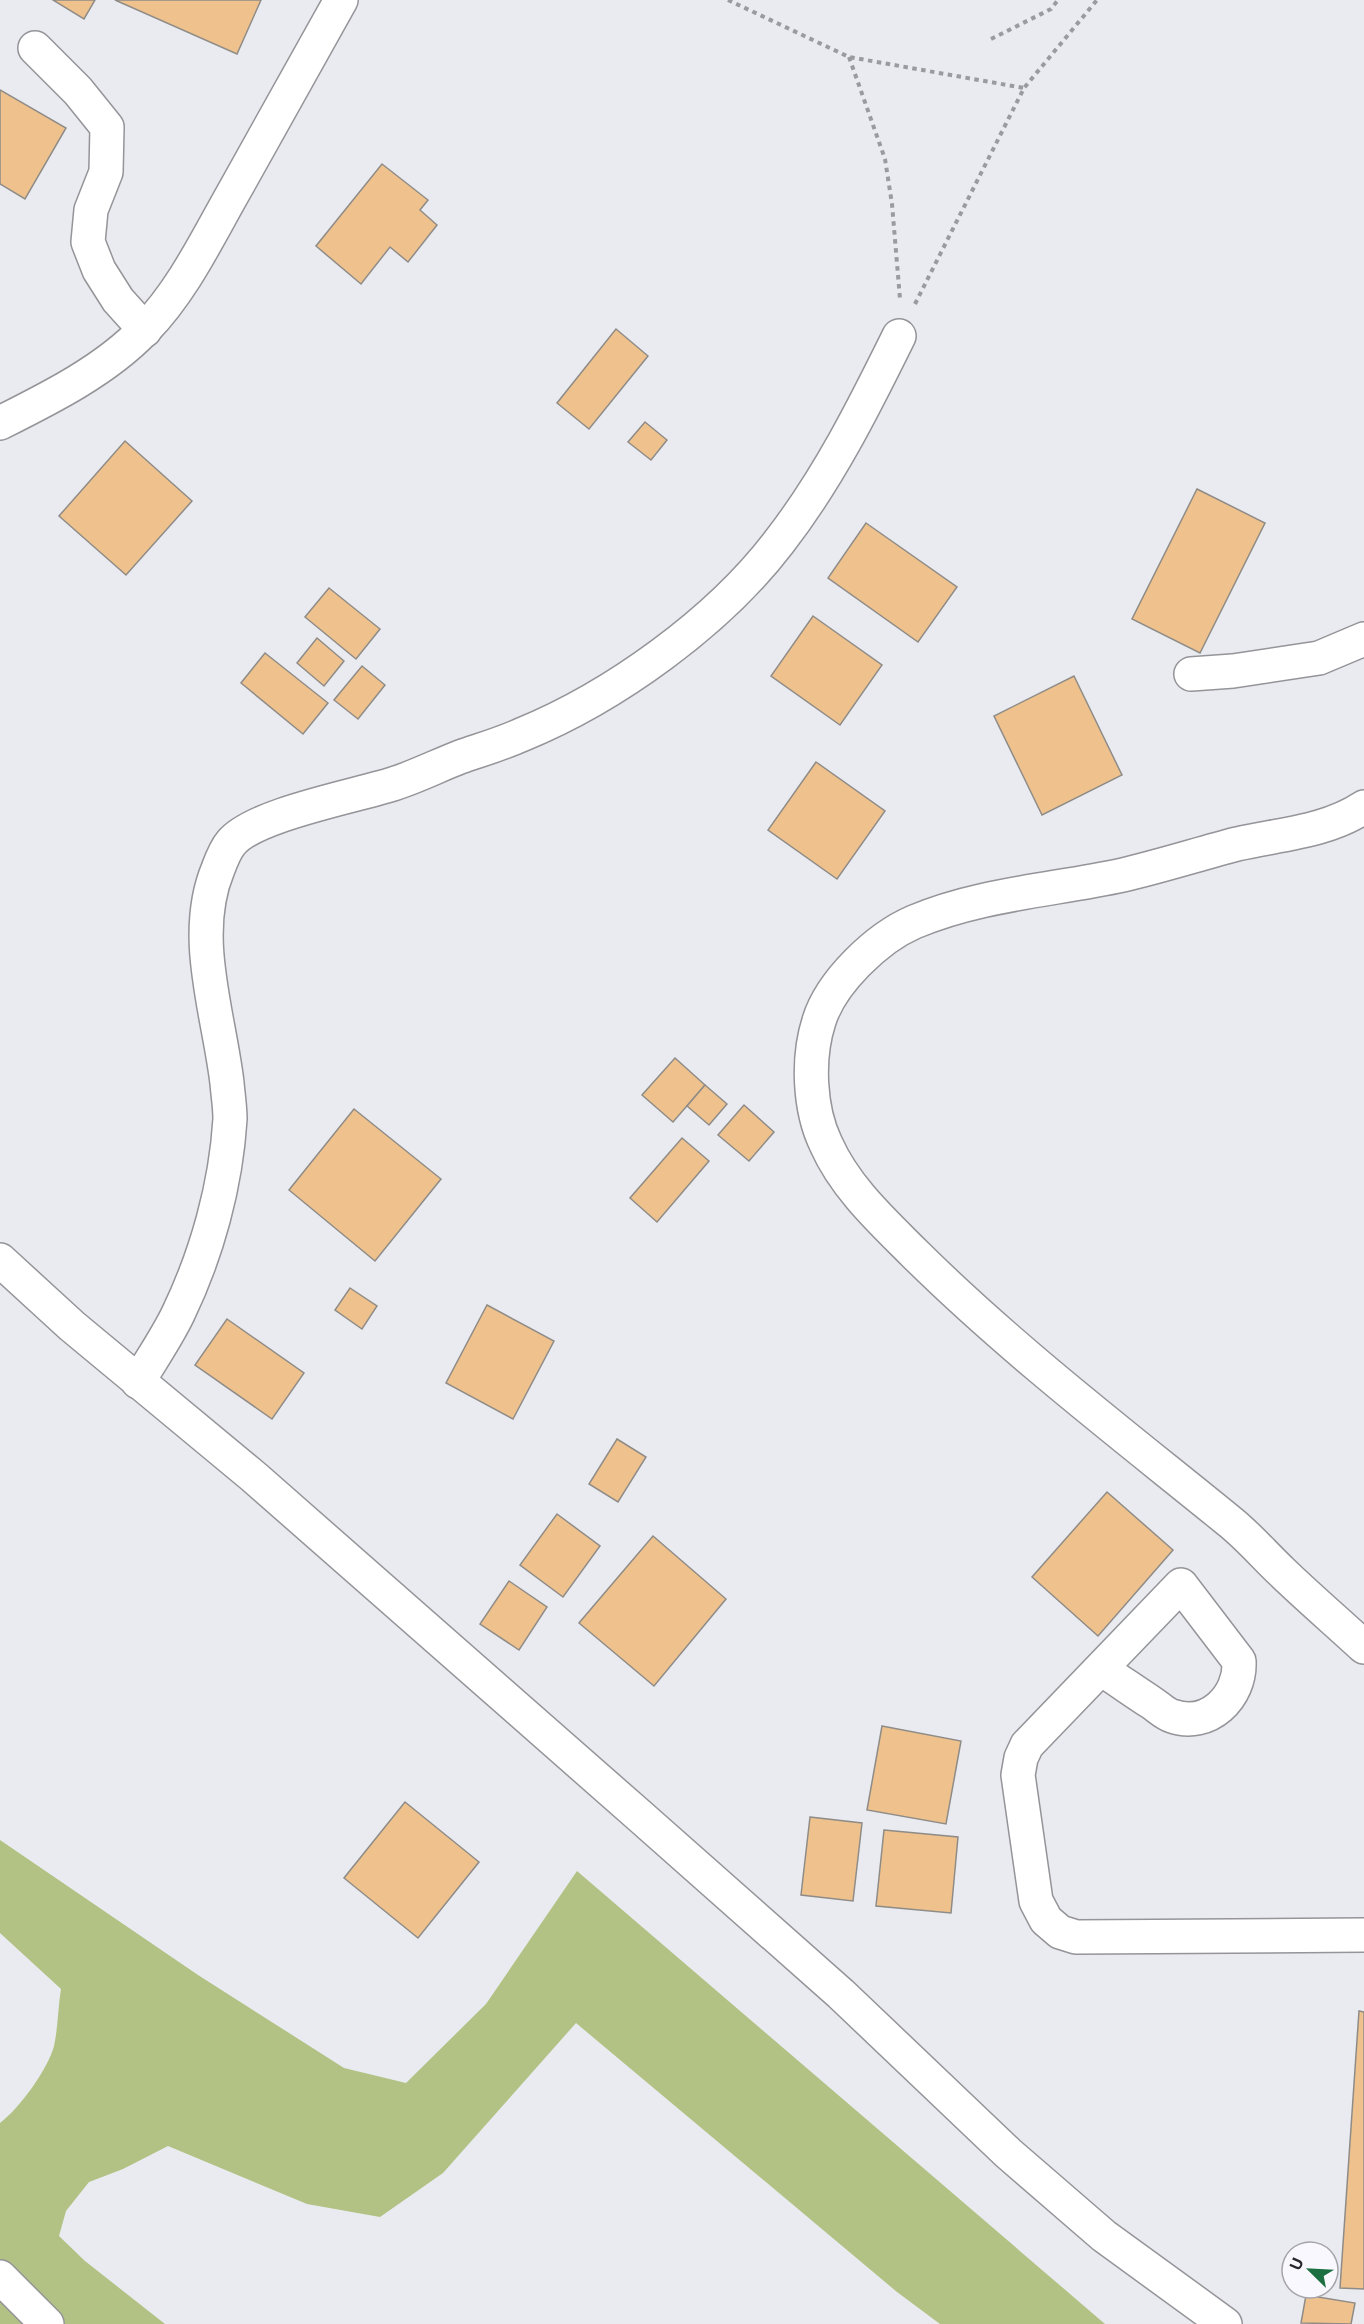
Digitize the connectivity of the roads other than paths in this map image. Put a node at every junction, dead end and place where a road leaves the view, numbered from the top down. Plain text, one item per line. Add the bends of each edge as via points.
1 (341, 0) edge
2 (35, 48) dead end
3 (145, 330) junction
4 (899, 336) road end
5 (0, 423) edge
6 (1364, 639) edge
7 (1191, 674) dead end
8 (1364, 807) edge
9 (0, 1260) edge
10 (138, 1382) junction
11 (1364, 1647) edge
12 (1101, 1669) dead end
13 (1364, 1935) edge
14 (0, 2277) edge
15 (47, 2324) edge
16 (1225, 2324) edge

1 - 3 street via 206,242 177,290
2 - 3 street via 107,127 106,172 91,210 88,242 99,270
3 - 5 street via 103,365
4 - 10 street via 821,482 779,542 699,624 630,677 522,735 395,783 251,826 232,842 213,882 206,932 230,1115 224,1174 203,1253 178,1314
6 - 7 street via 1319,658
8 - 11 street via 1318,829 1240,844 1123,875 960,906 912,923 880,943 832,994 819,1020 812,1081 824,1142 842,1173 873,1211 1014,1346 1233,1524
9 - 10 street
10 - 16 street via 279,1499 633,1809 841,1994 1008,2153 1104,2236
12 - 13 street via 1028,1745 1018,1767 1036,1901 1046,1920 1060,1932 1076,1937
14 - 15 street

